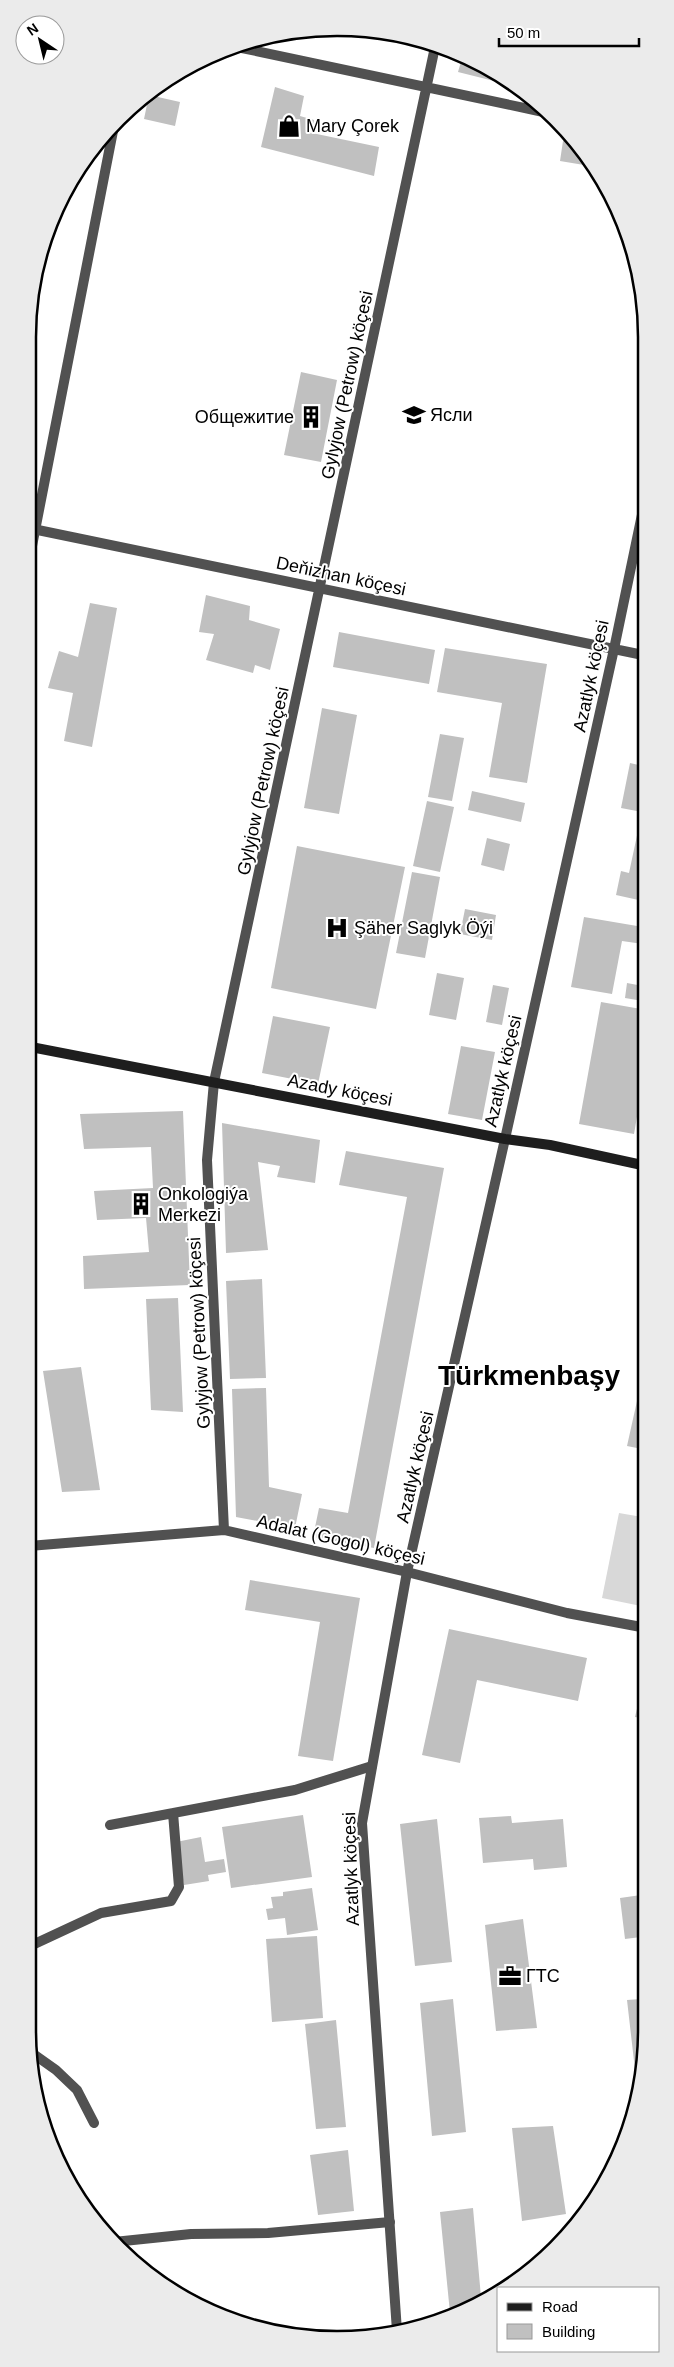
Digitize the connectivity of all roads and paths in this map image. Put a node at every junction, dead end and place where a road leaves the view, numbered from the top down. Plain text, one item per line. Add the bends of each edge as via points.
1 (248, 49) edge
2 (433, 52) edge
3 (426, 87) junction
4 (532, 109) edge
5 (112, 138) edge
6 (36, 519) edge
7 (36, 529) edge
8 (638, 534) edge
9 (321, 588) junction
10 (614, 649) junction
11 (638, 654) edge
12 (36, 1048) edge
13 (214, 1082) junction
14 (505, 1139) junction
15 (638, 1164) edge
16 (224, 1530) junction
17 (36, 1545) edge
18 (407, 1572) junction
19 (638, 1626) edge
20 (372, 1766) junction
21 (173, 1813) junction
22 (110, 1825) dead end
23 (36, 1943) edge
24 (38, 2057) edge
25 (94, 2122) dead end
26 (390, 2222) junction
27 (122, 2241) edge
28 (397, 2325) edge

1 - 3 street
2 - 3 street, Gylyjow (Petrow) köçesi
3 - 4 street
3 - 9 street, Gylyjow (Petrow) köçesi
5 - 6 street
7 - 9 street, Deňizhan köçesi
8 - 10 street, Azatlyk köçesi
9 - 10 street, Deňizhan köçesi
9 - 13 street, Gylyjow (Petrow) köçesi
10 - 11 street, Deňizhan köçesi
10 - 14 street, Azatlyk köçesi
12 - 13 main road, Azady köçesi
13 - 14 main road, Azady köçesi
13 - 16 street, Gylyjow (Petrow) köçesi via 207,1160
14 - 15 main road, Azady köçesi
14 - 18 street, Azatlyk köçesi
16 - 17 street, Adalat (Gogol) köçesi
16 - 18 street, Adalat (Gogol) köçesi
18 - 19 street, Adalat (Gogol) köçesi via 567,1613
18 - 20 street, Azatlyk köçesi
20 - 21 street via 295,1790
20 - 26 street, Azatlyk köçesi via 362,1823
21 - 22 street
21 - 23 street via 179,1887 170,1901 101,1912
24 - 25 street via 76,2090
26 - 27 street
26 - 28 street, Azatlyk köçesi

